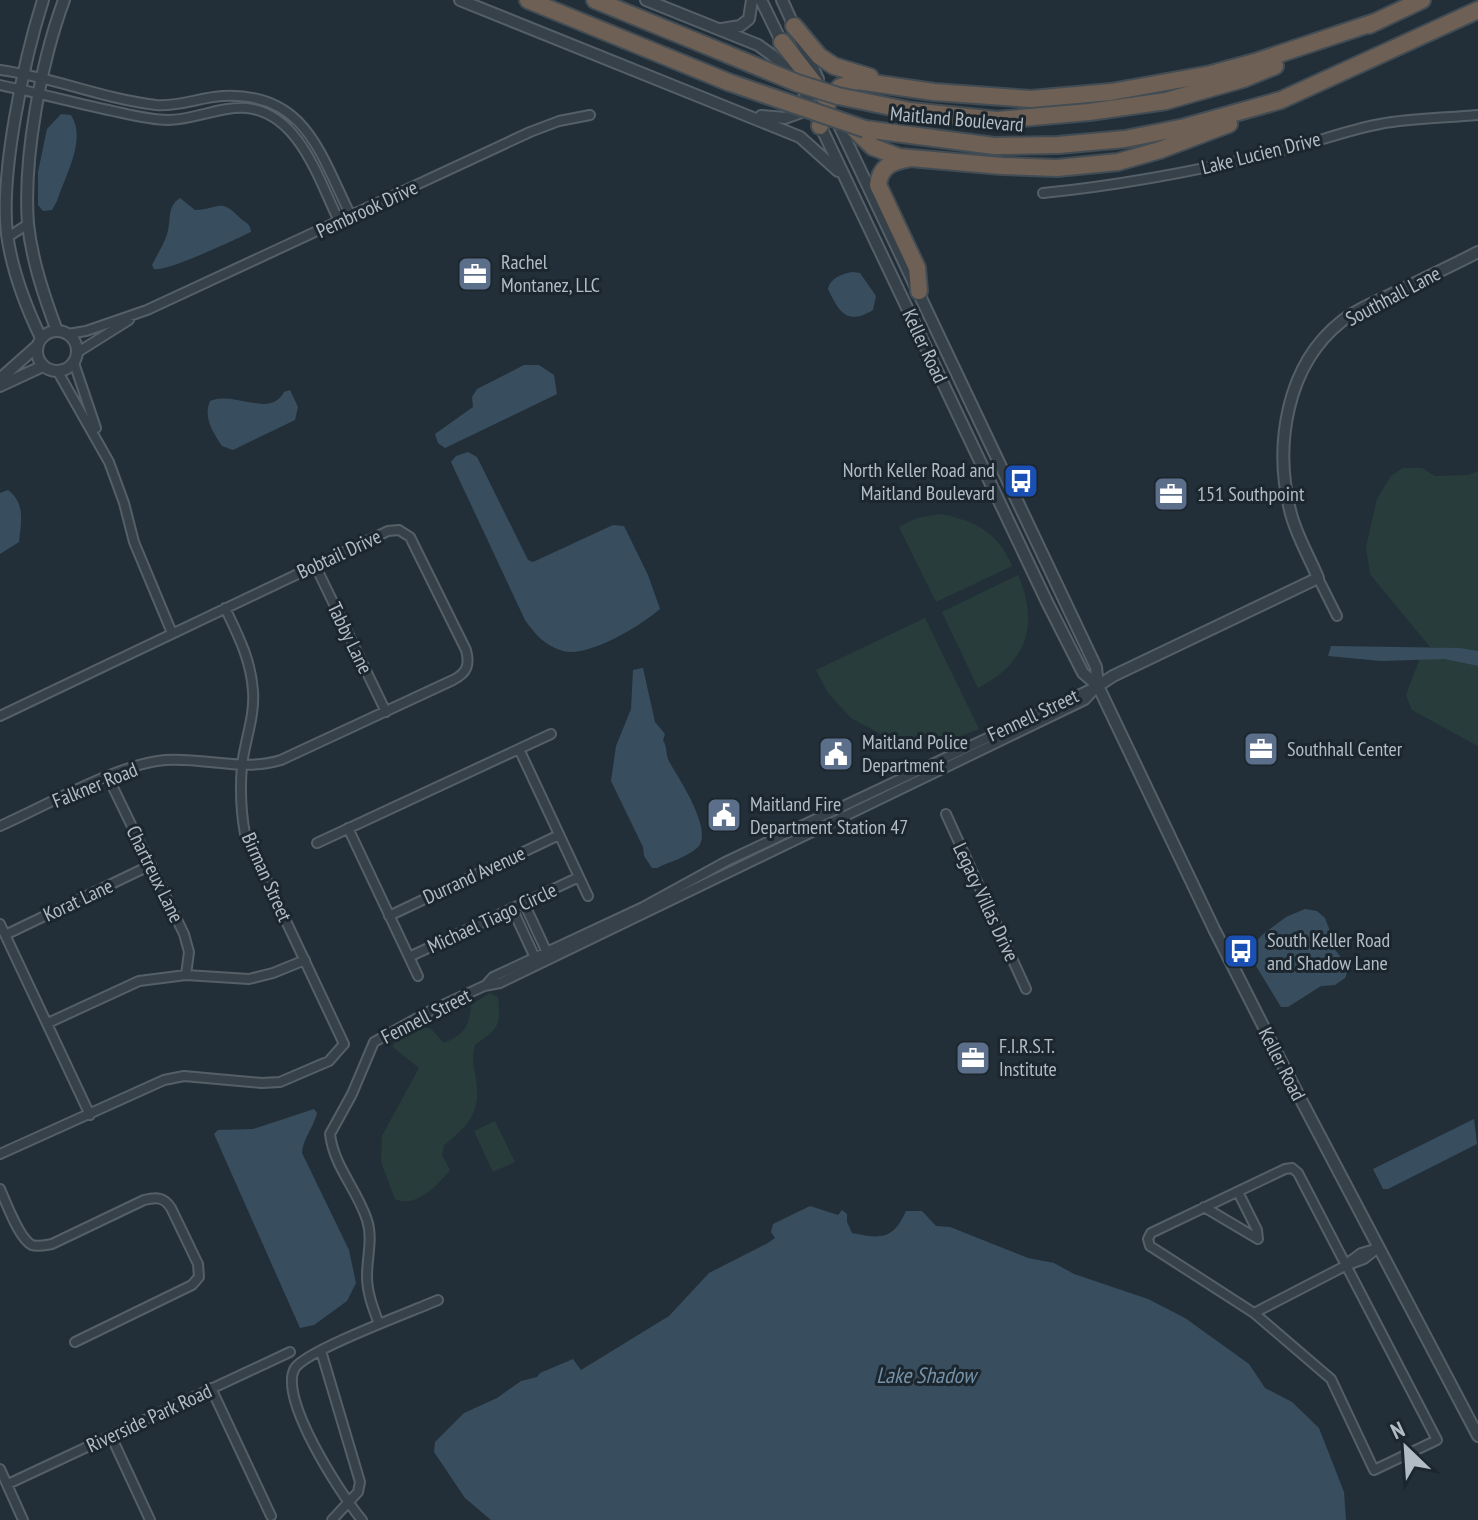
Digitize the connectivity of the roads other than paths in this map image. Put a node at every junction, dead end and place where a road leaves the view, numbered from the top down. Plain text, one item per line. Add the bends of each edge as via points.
1 (43, 0) edge
2 (64, 0) edge
3 (460, 0) edge
4 (528, 0) edge
5 (595, 0) edge
6 (646, 0) edge
7 (752, 0) edge
8 (761, 0) edge
9 (782, 0) edge
10 (1422, 0) edge
11 (1478, 10) edge
12 (1378, 21) junction
13 (794, 26) junction
14 (717, 29) junction
15 (782, 42) junction
16 (0, 70) edge
17 (25, 73) junction
18 (43, 78) junction
19 (799, 80) junction
20 (886, 84) junction
21 (0, 85) edge
22 (22, 89) junction
23 (40, 95) junction
24 (1281, 100) junction
25 (822, 103) junction
26 (733, 109) junction
27 (590, 115) dead end
28 (1478, 115) edge
29 (908, 158) junction
30 (843, 176) junction
31 (1043, 193) dead end
32 (351, 216) junction
33 (339, 221) junction
34 (28, 224) junction
35 (7, 232) junction
36 (1478, 252) edge
37 (919, 291) junction
38 (147, 310) junction
39 (928, 312) junction
40 (909, 314) junction
41 (915, 326) junction
42 (62, 332) junction
43 (39, 342) junction
44 (76, 357) junction
45 (43, 366) junction
46 (58, 372) junction
47 (0, 379) edge
48 (0, 386) edge
49 (101, 444) junction
50 (999, 463) junction
51 (984, 471) junction
52 (315, 565) junction
53 (1318, 578) junction
54 (225, 608) junction
55 (1337, 616) dead end
56 (172, 633) junction
57 (1098, 686) junction
58 (386, 712) junction
59 (0, 716) edge
60 (551, 734) dead end
61 (519, 749) junction
62 (242, 765) junction
63 (108, 777) junction
64 (946, 814) dead end
65 (0, 826) edge
66 (348, 828) junction
67 (559, 835) junction
68 (317, 843) dead end
69 (151, 865) junction
70 (579, 877) junction
71 (588, 896) dead end
72 (524, 903) junction
73 (512, 908) junction
74 (389, 916) junction
75 (0, 924) edge
76 (533, 924) junction
77 (522, 929) junction
78 (5, 935) junction
79 (548, 956) junction
80 (409, 957) junction
81 (305, 960) junction
82 (536, 961) junction
83 (186, 975) junction
84 (418, 976) dead end
85 (1026, 989) dead end
86 (48, 1023) junction
87 (90, 1115) junction
88 (0, 1154) edge
89 (0, 1189) edge
90 (1238, 1192) junction
91 (1204, 1207) junction
92 (1378, 1248) junction
93 (1345, 1266) junction
94 (438, 1300) dead end
95 (1254, 1313) junction
96 (379, 1324) junction
97 (75, 1342) dead end
98 (321, 1351) junction
99 (290, 1352) dead end
100 (211, 1388) junction
101 (1475, 1421) edge
102 (1478, 1435) edge
103 (111, 1436) junction
104 (0, 1469) edge
105 (8, 1484) junction
106 (347, 1502) junction
107 (271, 1516) dead end
108 (23, 1520) edge
109 (150, 1520) edge
110 (332, 1520) edge
111 (362, 1520) edge

1 - 17 street
2 - 18 street
3 - 26 street
4 - 24 highway, Maitland Boulevard, bridge via 728,82 865,129 933,140 994,146 1125,139
5 - 12 highway, Maitland Boulevard, bridge via 838,96 997,120 1166,101 1243,79
6 - 14 street
7 - 14 street via 745,22
8 - 15 street, Keller Road
9 - 13 street, Keller Road
10 - 12 highway, Maitland Boulevard
11 - 24 highway, Maitland Boulevard
12 - 20 highway via 1211,74 1111,92 1031,99
13 - 20 highway via 834,66
13 - 25 street, Keller Road
14 - 19 street via 758,45
15 - 19 street, Keller Road
15 - 25 highway
16 - 17 street
17 - 18 street
17 - 22 street
18 - 23 street
18 - 32 street via 160,105 218,97 263,99 287,110 304,126
19 - 25 street, Keller Road
20 - 25 highway via 847,83
21 - 22 street
22 - 23 street
22 - 35 street via 8,171
23 - 33 street via 169,120 247,108 268,115 288,127 300,144
23 - 34 street via 29,168
24 - 29 highway via 1204,135 1118,162 1043,167
25 - 26 street via 785,118
25 - 29 highway via 873,147
25 - 30 street, Keller Road
25 - 37 street, Keller Road
26 - 30 street via 800,137
27 - 32 street, Pembrook Drive via 530,132
28 - 31 street, Lake Lucien Drive via 1383,123 1228,162
29 - 37 highway via 889,164 878,185 917,268
30 - 40 street, Keller Road
32 - 33 street, Pembrook Drive
33 - 38 street, Pembrook Drive
34 - 35 street
34 - 42 street via 43,293
35 - 43 street
36 - 53 street, Southhall Lane via 1342,321 1303,368 1283,450 1290,511
37 - 39 street, Keller Road
38 - 42 street, Pembrook Drive via 86,331
38 - 44 street, Pembrook Drive
39 - 40 street
39 - 41 street
39 - 50 street, Keller Road
40 - 41 street, Keller Road
41 - 51 street, Keller Road
42 - 43 street
42 - 44 street via 73,339
43 - 45 street
43 - 47 street
44 - 46 street
44 - 49 street
45 - 46 street
45 - 48 street
46 - 49 street
49 - 56 street
50 - 51 street
50 - 57 street, Keller Road via 1096,667
51 - 57 street, Keller Road via 1083,673
52 - 54 street, Bobtail Drive
52 - 58 street, Tabby Lane
52 - 58 street, Bobtail Drive via 388,531 399,530 416,546 469,662 463,675
53 - 55 street, Southhall Lane
53 - 57 street
54 - 56 street, Bobtail Drive
54 - 62 street, Birman Street via 245,649 254,693
56 - 59 street, Bobtail Drive
57 - 79 street, Fennell Street via 710,875 649,913
57 - 92 street, Keller Road via 1214,929
58 - 62 street, Bobtail Drive via 281,760
60 - 61 street
61 - 66 street
61 - 67 street, Michael Tiago Circle
62 - 63 street, Falkner Road via 164,760
62 - 81 street, Birman Street via 245,834
63 - 65 street, Falkner Road
63 - 69 street, Chartreux Lane
64 - 85 street, Legacy Villas Drive
66 - 68 street
66 - 74 street, Michael Tiago Circle
67 - 70 street, Michael Tiago Circle
67 - 74 street, Durrand Avenue
69 - 78 street, Korat Lane
69 - 83 street, Chartreux Lane via 184,934 189,952
70 - 71 street
70 - 72 street, Michael Tiago Circle
72 - 73 street, Michael Tiago Circle
72 - 76 street
73 - 77 street
73 - 80 street, Michael Tiago Circle
74 - 80 street, Michael Tiago Circle
75 - 78 street
76 - 77 street
76 - 79 street
77 - 82 street
78 - 86 street
79 - 82 street, Fennell Street
80 - 84 street
81 - 83 street via 249,979
81 - 87 street, Birman Street via 344,1044 329,1061 280,1082 184,1076 164,1080
82 - 96 street, Fennell Street via 374,1042 330,1134 334,1158 367,1220 368,1296
83 - 86 street via 139,981
86 - 87 street
87 - 88 street
89 - 97 street via 32,1245 52,1244 144,1200 157,1197 171,1208 199,1277
90 - 91 street
90 - 91 street via 1258,1239
90 - 93 street via 1292,1168
91 - 95 street via 1151,1233 1150,1246
92 - 93 street
92 - 101 street, Keller Road
93 - 95 street
93 - 95 street via 1437,1440 1374,1470 1331,1379
94 - 96 street
96 - 98 street
98 - 106 street via 360,1482
98 - 106 street via 296,1367 293,1400
99 - 100 street, Riverside Park Road
100 - 103 street, Riverside Park Road
100 - 107 street
101 - 102 street, Keller Road
103 - 105 street, Riverside Park Road
103 - 109 street
104 - 105 street
105 - 108 street
106 - 110 street
106 - 111 street

